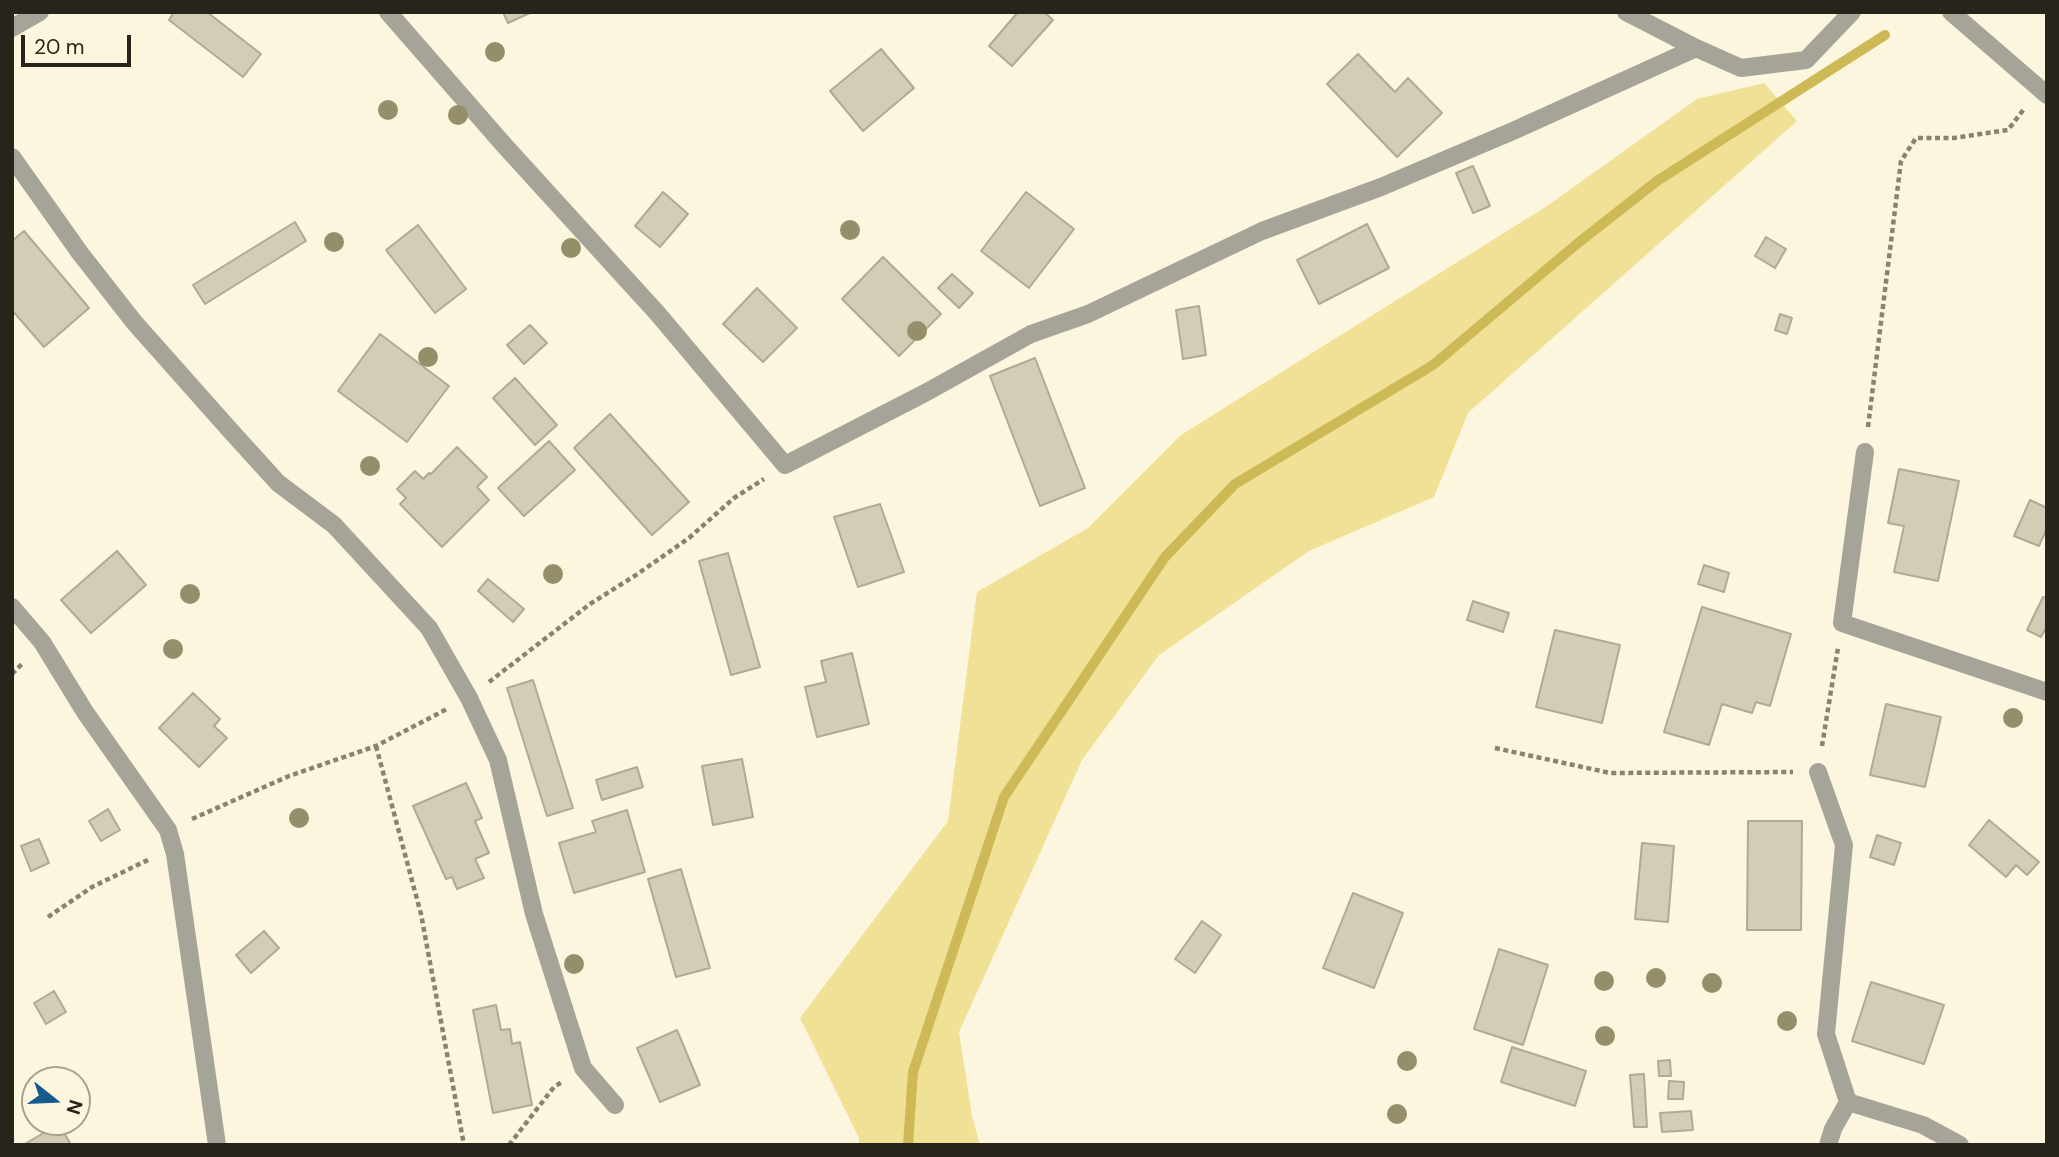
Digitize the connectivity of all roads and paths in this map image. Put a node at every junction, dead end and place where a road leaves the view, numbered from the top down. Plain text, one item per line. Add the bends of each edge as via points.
1 (40, 12) edge
2 (388, 12) edge
3 (1626, 12) edge
4 (1852, 12) edge
5 (1951, 12) edge
6 (12, 28) edge
7 (1696, 48) junction
8 (2043, 91) edge
9 (12, 157) edge
10 (1865, 452) joint
11 (785, 465) junction
12 (12, 607) edge
13 (1842, 623) junction
14 (2047, 692) edge
15 (469, 698) junction
16 (376, 746) junction
17 (1495, 748) dead end
18 (1818, 772) junction
19 (168, 830) junction
20 (175, 854) junction
21 (48, 917) dead end
22 (583, 1068) junction
23 (1848, 1102) junction
24 (615, 1105) dead end
25 (217, 1145) edge
26 (464, 1145) edge
27 (509, 1145) edge
28 (1828, 1145) edge
29 (1960, 1145) edge

1 - 6 street
2 - 11 street via 658,314
3 - 7 street
4 - 7 street via 1806,60 1741,68
5 - 8 street
7 - 11 street via 1381,187 1262,231 1088,314 1031,334
8 - 10 path via 2008,130 1916,138 1900,161
9 - 15 street via 134,322 278,484 334,525 429,628
10 - 13 street
11 - 15 path via 734,498 689,538 590,604
12 - 19 street via 42,642
13 - 14 street
13 - 18 path
15 - 16 path
15 - 22 street via 498,760 534,914
16 - 19 path via 289,776
16 - 26 path via 421,914
17 - 18 path via 1610,773
18 - 23 street via 1844,845 1826,1034
19 - 20 street
20 - 21 path via 146,860 92,887
20 - 25 street
22 - 24 street
22 - 27 path via 554,1087
23 - 28 street
23 - 29 street via 1923,1125

